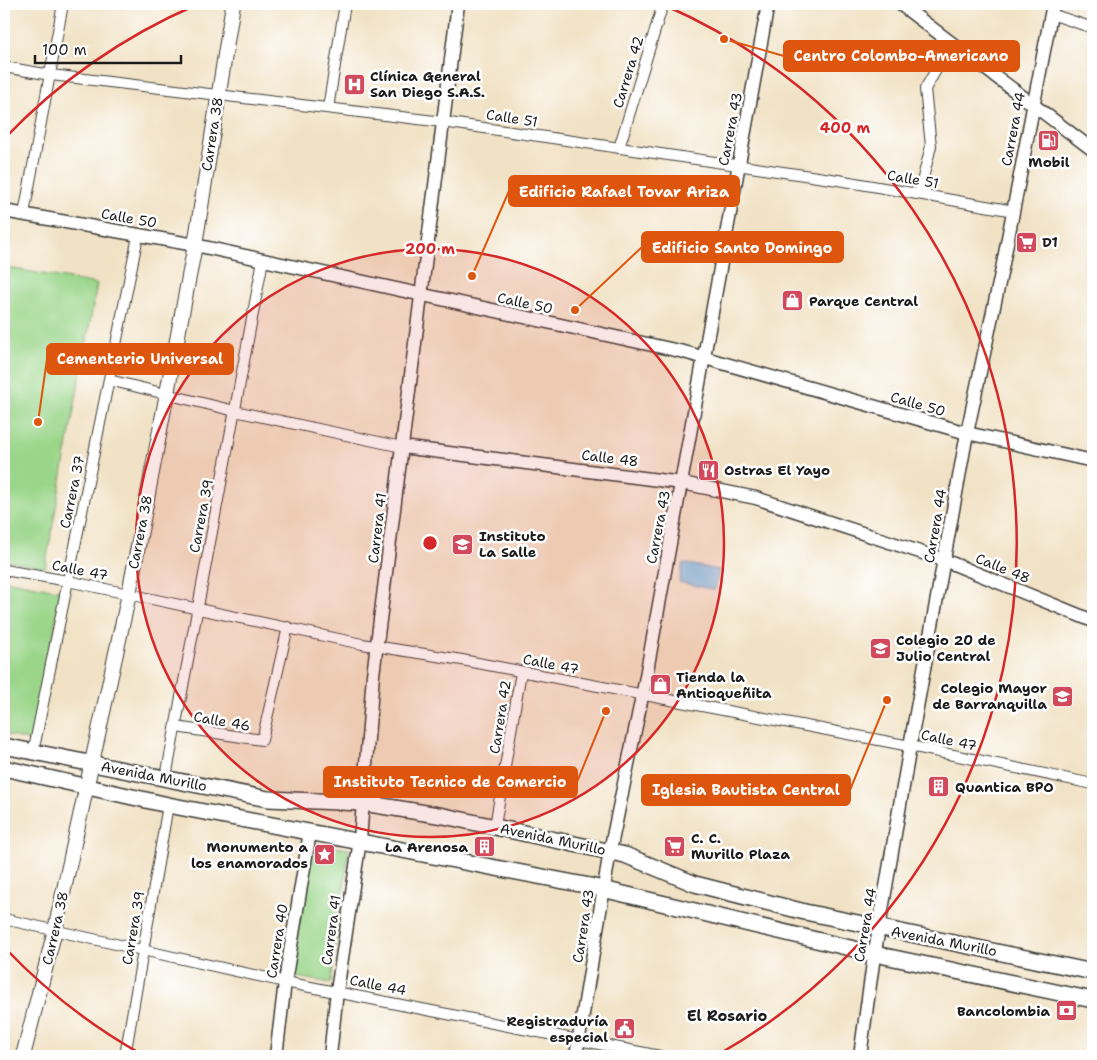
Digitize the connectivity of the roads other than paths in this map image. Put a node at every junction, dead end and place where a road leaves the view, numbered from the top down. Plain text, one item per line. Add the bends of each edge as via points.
1 (63, 4) edge
2 (233, 4) edge
3 (345, 4) edge
4 (458, 4) edge
5 (663, 4) edge
6 (768, 4) edge
7 (900, 4) edge
8 (1052, 9) edge
9 (1093, 28) edge
10 (951, 44) junction
11 (4, 67) edge
12 (51, 75) junction
13 (218, 95) junction
14 (1033, 105) junction
15 (328, 108) junction
16 (443, 122) junction
17 (619, 148) junction
18 (1093, 150) edge
19 (739, 165) junction
20 (919, 194) junction
21 (4, 211) edge
22 (1014, 211) junction
23 (24, 214) junction
24 (138, 236) junction
25 (195, 245) junction
26 (263, 260) junction
27 (421, 296) junction
28 (704, 358) junction
29 (109, 380) junction
30 (166, 394) junction
31 (235, 411) junction
32 (967, 434) junction
33 (402, 447) junction
34 (1093, 461) edge
35 (682, 483) junction
36 (944, 560) junction
37 (4, 570) edge
38 (68, 581) junction
39 (128, 594) junction
40 (196, 610) junction
41 (1093, 621) edge
42 (288, 627) junction
43 (378, 646) junction
44 (521, 672) junction
45 (642, 696) junction
46 (176, 727) junction
47 (6, 745) edge
48 (910, 746) junction
49 (33, 753) junction
50 (91, 764) junction
51 (4, 768) edge
52 (166, 778) junction
53 (1093, 784) edge
54 (87, 785) junction
55 (363, 803) junction
56 (168, 804) junction
57 (495, 826) junction
58 (310, 832) junction
59 (360, 840) junction
60 (610, 851) junction
61 (604, 890) junction
62 (4, 918) edge
63 (880, 928) junction
64 (55, 930) junction
65 (143, 950) junction
66 (875, 954) junction
67 (1093, 972) edge
68 (285, 982) junction
69 (337, 991) junction
70 (1093, 1000) edge
71 (579, 1041) junction
72 (23, 1056) edge
73 (126, 1056) edge
74 (276, 1056) edge
75 (330, 1056) edge
76 (576, 1056) edge
77 (660, 1056) edge
78 (860, 1056) edge

1 - 12 street
2 - 13 main road, Carrera 38
3 - 15 street
4 - 16 street, Carrera 41
5 - 17 street, Carrera 42
6 - 19 street, Carrera 43
7 - 10 street
8 - 9 street
8 - 14 street, Carrera 44
10 - 14 street
10 - 20 street via 925,89 931,146
11 - 12 street, Calle 51
12 - 13 street, Calle 51
12 - 23 street
13 - 15 street, Calle 51
13 - 25 main road, Carrera 38
14 - 18 street
14 - 22 street, Carrera 44
15 - 16 street, Calle 51
16 - 17 street, Calle 51
16 - 27 street, Carrera 41
17 - 19 street, Calle 51
19 - 20 street, Calle 51
19 - 28 street, Carrera 43
20 - 22 street, Calle 51
21 - 23 street, Calle 50
22 - 32 street, Carrera 44
23 - 24 street, Calle 50
24 - 25 street, Calle 50
24 - 29 street, Carrera 37
25 - 26 street, Calle 50
25 - 30 main road, Carrera 38
26 - 27 street, Calle 50
26 - 31 street, Carrera 39
27 - 28 street, Calle 50
27 - 33 street, Carrera 41
28 - 32 street, Calle 50
28 - 35 street, Carrera 43
29 - 30 street, Calle 48
29 - 38 street, Carrera 37
30 - 31 street, Calle 48
30 - 39 main road, Carrera 38
31 - 33 street, Calle 48
31 - 40 street, Carrera 39
32 - 34 street, Calle 50
32 - 36 street, Carrera 44
33 - 35 street, Calle 48
33 - 43 street, Carrera 41
35 - 36 street, Calle 48 via 756,498
35 - 45 street, Carrera 43
36 - 41 street, Calle 48
36 - 48 street, Carrera 44
37 - 38 street, Calle 47
38 - 39 street, Calle 47
38 - 49 street, Carrera 37
39 - 40 street, Calle 47
39 - 50 main road, Carrera 38
40 - 42 street, Calle 47
40 - 46 street, Carrera 39
42 - 43 street, Calle 47
42 - 46 street, Calle 46 via 262,740
43 - 44 street, Calle 47
43 - 55 street, Carrera 41
44 - 45 street, Calle 47
44 - 57 street, Carrera 42
45 - 48 street, Calle 47
45 - 60 street, Carrera 43
46 - 52 street, Carrera 39
47 - 49 main road, Avenida Murillo
48 - 53 street, Calle 47
48 - 63 street, Carrera 44
49 - 50 main road, Avenida Murillo
50 - 52 main road, Avenida Murillo
50 - 54 main road, Carrera 38
51 - 54 main road, Avenida Murillo
52 - 55 main road, Avenida Murillo via 268,799
54 - 56 main road, Avenida Murillo
54 - 64 main road, Carrera 38
55 - 57 main road, Avenida Murillo
55 - 59 street, Carrera 41
56 - 58 main road, Avenida Murillo
56 - 65 street, Carrera 39
57 - 60 main road, Avenida Murillo
58 - 59 main road, Avenida Murillo
58 - 68 street, Carrera 40
59 - 61 main road, Avenida Murillo
59 - 69 street, Carrera 41
60 - 61 street, Carrera 43
60 - 63 main road, Avenida Murillo via 712,889
61 - 66 main road, Avenida Murillo
61 - 71 street, Carrera 43
62 - 64 street, Calle 44
63 - 66 street, Carrera 44
63 - 67 main road, Avenida Murillo
64 - 65 street, Calle 44
64 - 72 main road, Carrera 38
65 - 68 street, Calle 44
65 - 73 street, Carrera 39
66 - 70 main road, Avenida Murillo
66 - 78 street, Carrera 44
68 - 69 street, Calle 44
68 - 74 street, Carrera 40
69 - 71 street, Calle 44
69 - 75 street, Carrera 41
71 - 76 street, Carrera 43
71 - 77 street, Calle 44

